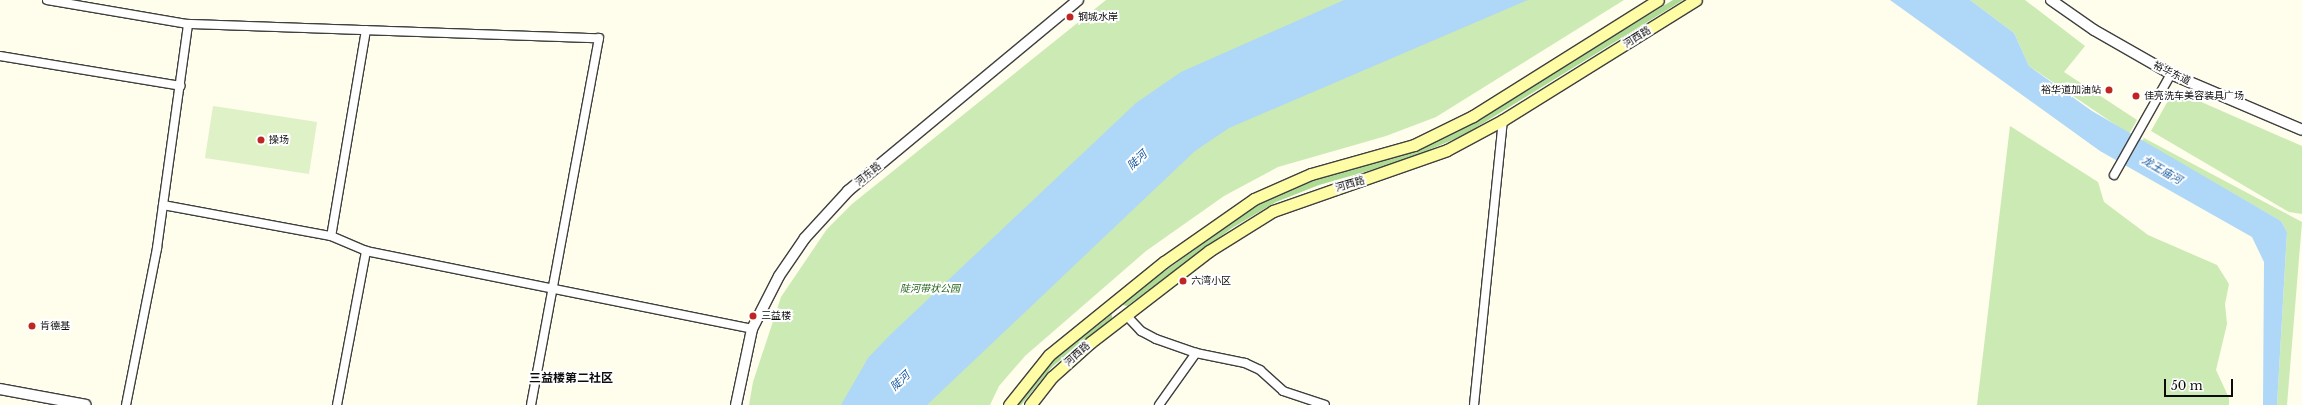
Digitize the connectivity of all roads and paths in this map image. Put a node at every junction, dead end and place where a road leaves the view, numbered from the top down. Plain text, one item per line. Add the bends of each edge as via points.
1 (47, 0) edge
2 (1078, 0) edge
3 (1658, 0) edge
4 (1696, 0) edge
5 (2051, 0) edge
6 (188, 24) junction
7 (366, 30) junction
8 (0, 56) edge
9 (2171, 74) junction
10 (181, 86) junction
11 (1503, 120) junction
12 (2302, 130) edge
13 (2114, 175) dead end
14 (163, 205) junction
15 (331, 236) junction
16 (366, 251) junction
17 (555, 290) junction
18 (1112, 304) junction
19 (1126, 315) junction
20 (752, 329) junction
21 (1196, 353) junction
22 (0, 389) edge
23 (86, 405) edge
24 (126, 405) edge
25 (337, 405) edge
26 (531, 405) edge
27 (736, 405) edge
28 (1009, 405) edge
29 (1030, 405) edge
30 (1158, 405) edge
31 (1324, 405) edge
32 (1474, 405) edge

1 - 6 street
2 - 20 street, 河东路 via 848,191 805,238 779,276
3 - 18 main road, 河西路 via 1473,116 1414,145 1311,174 1254,199 1164,262
4 - 11 main road, 河西路
5 - 9 street, 裕华东道 via 2094,30
6 - 7 street
6 - 10 street
7 - 15 street
7 - 17 street via 600,38
8 - 10 street
9 - 12 street, 裕华东道
9 - 13 street
10 - 14 street
11 - 19 main road, 河西路 via 1447,150 1390,173 1316,193 1273,211 1209,251
11 - 32 street
14 - 15 street
14 - 24 street
15 - 16 street
16 - 17 street
16 - 25 street
17 - 20 street
17 - 26 street
18 - 19 main road
18 - 28 main road, 河西路 via 1049,355
19 - 21 street via 1141,331
19 - 29 main road, 河西路 via 1052,377
20 - 27 street, 河东路
21 - 30 street
21 - 31 street via 1245,363 1260,370 1283,391
22 - 23 street

